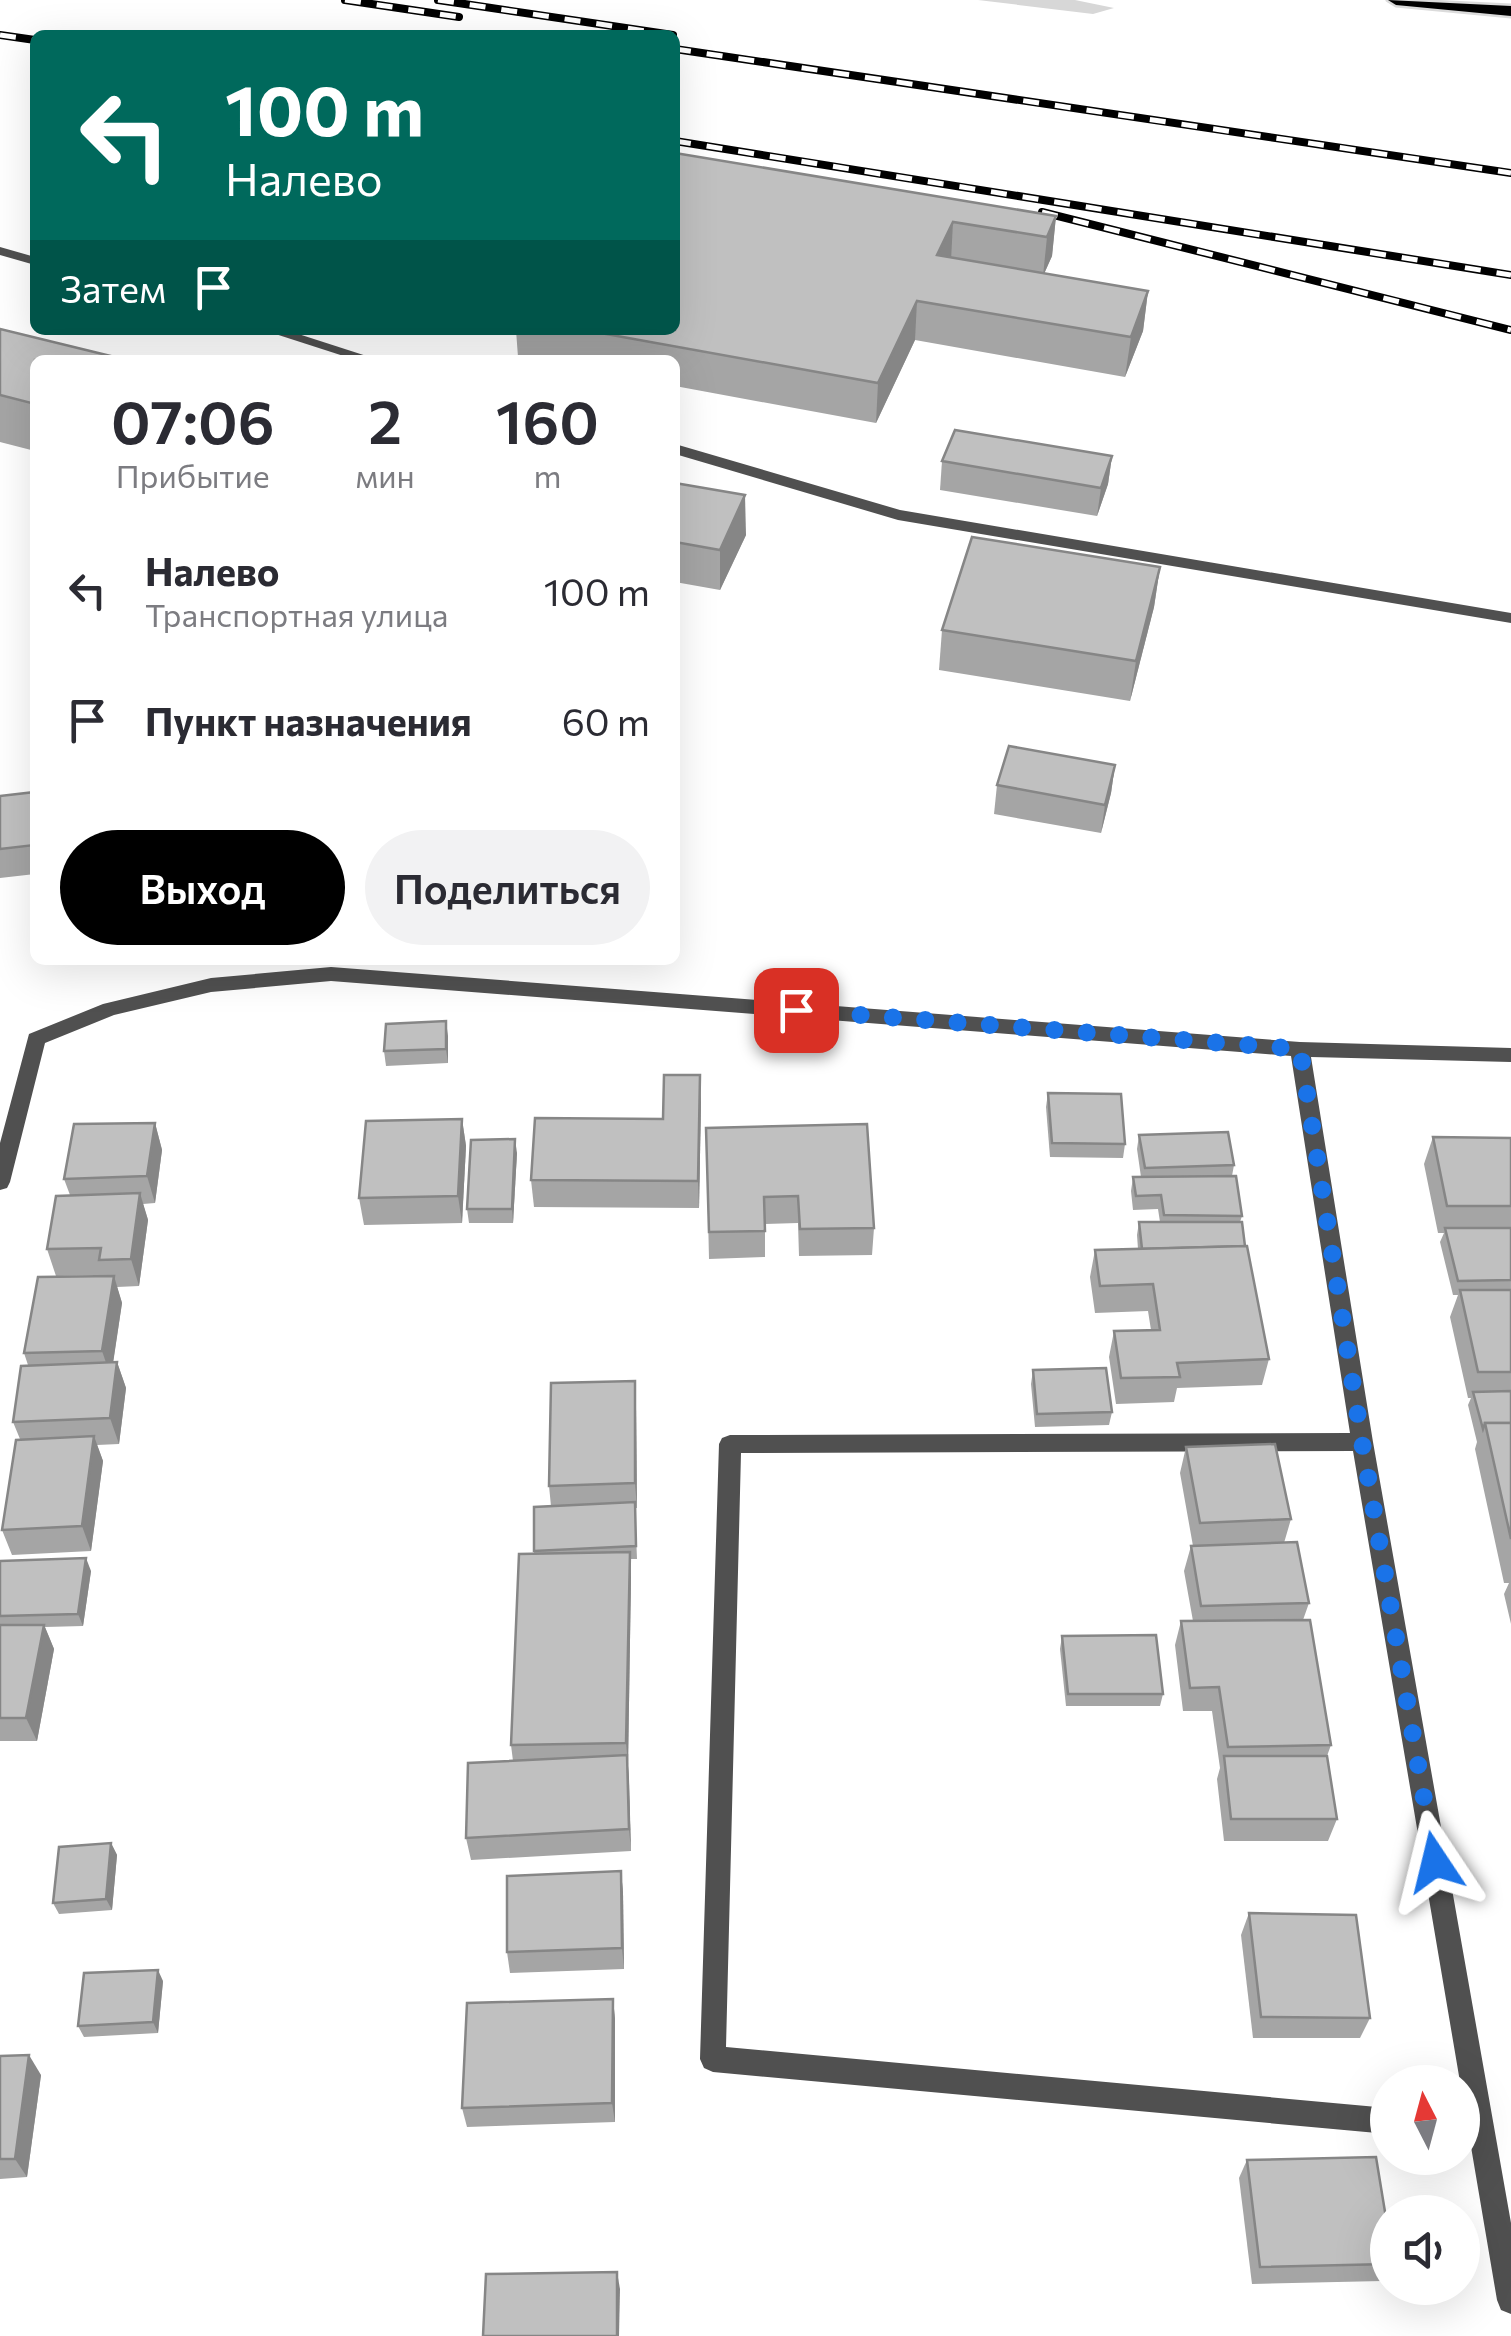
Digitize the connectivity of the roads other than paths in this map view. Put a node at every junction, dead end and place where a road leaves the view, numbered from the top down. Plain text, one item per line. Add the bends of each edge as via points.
1 (1396, 0) edge
2 (1511, 11) edge
3 (0, 251) edge
4 (30, 260) edge
5 (287, 335) edge
6 (355, 355) edge
7 (680, 450) edge
8 (1511, 618) edge
9 (1300, 1049) junction
10 (1511, 1054) edge
11 (0, 1182) edge
12 (1362, 1442) junction
13 (1462, 2065) edge
14 (1370, 2119) edge
15 (1480, 2164) edge
16 (1511, 2300) edge

1 - 2 main road
3 - 4 street
5 - 6 street
7 - 8 street via 898,514
9 - 10 street
9 - 11 street via 331,974 211,985 110,1009 36,1039
9 - 12 street
12 - 13 street
12 - 14 street via 730,1444 713,2058
15 - 16 street

